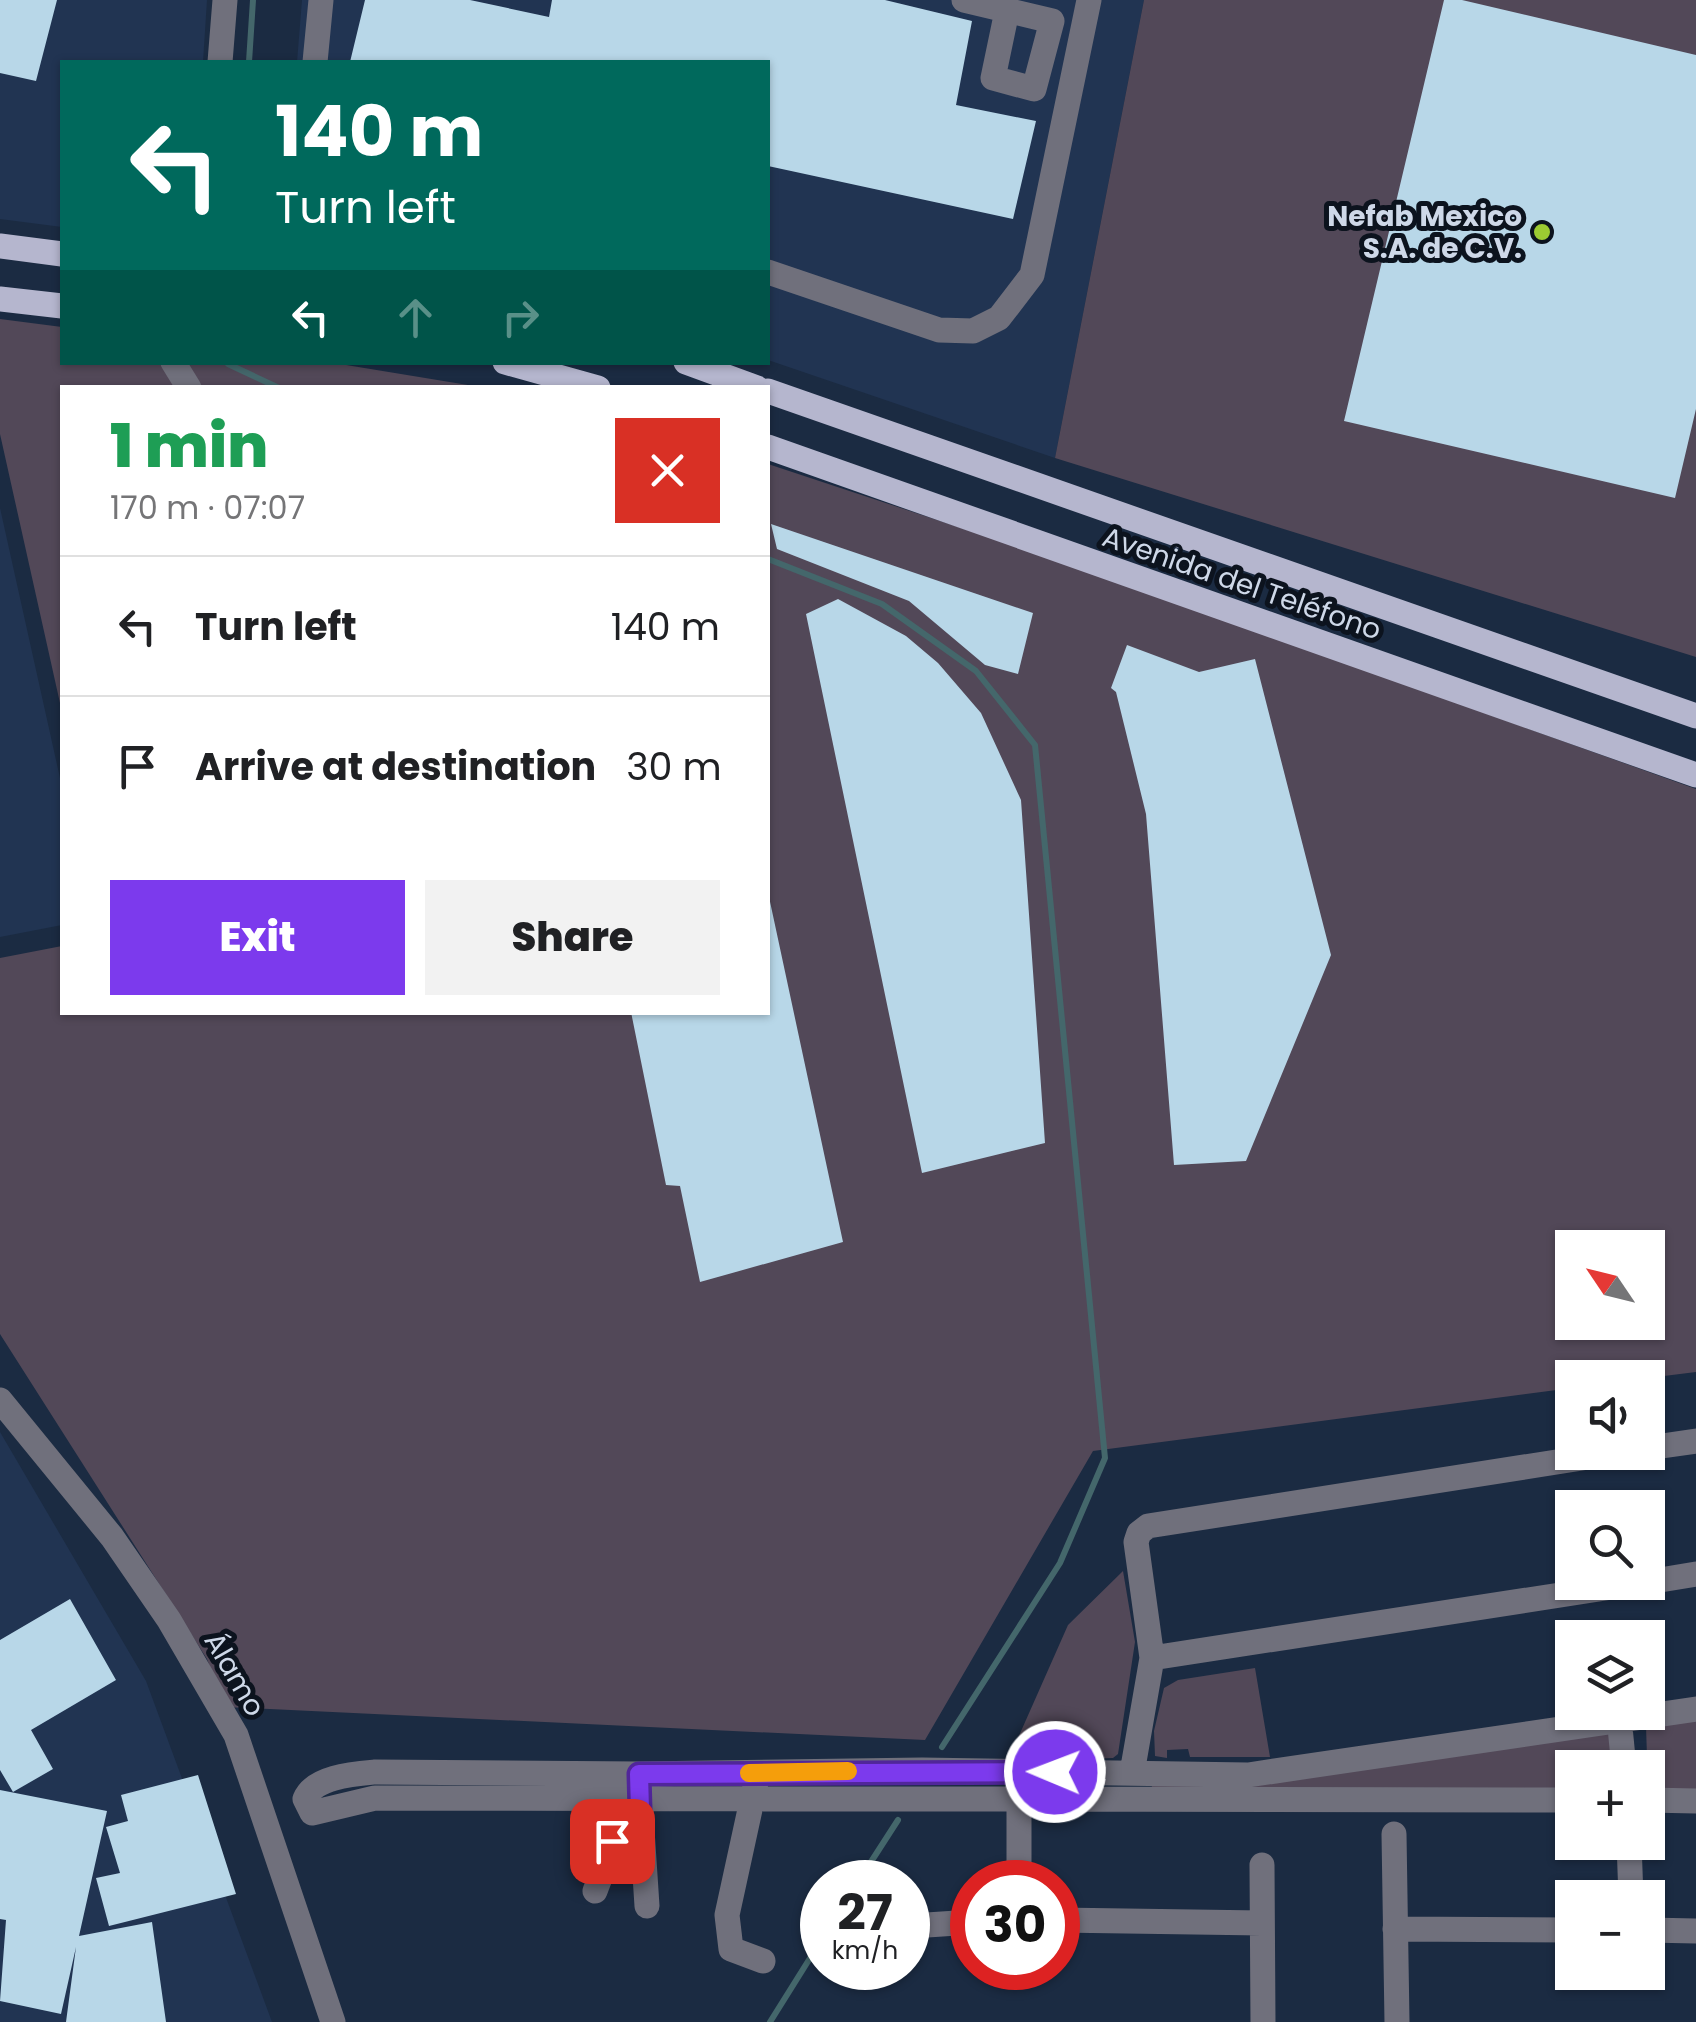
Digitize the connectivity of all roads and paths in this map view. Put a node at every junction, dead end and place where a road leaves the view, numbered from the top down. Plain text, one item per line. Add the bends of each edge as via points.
1 (225, 0) edge
2 (321, 0) edge
3 (964, 0) edge
4 (1088, 0) edge
5 (1007, 11) junction
6 (1054, 11) edge
7 (220, 60) edge
8 (315, 60) edge
9 (0, 246) edge
10 (60, 254) edge
11 (770, 273) edge
12 (0, 299) edge
13 (60, 306) edge
14 (516, 365) edge
15 (694, 365) edge
16 (587, 385) edge
17 (749, 385) edge
18 (770, 392) edge
19 (770, 448) edge
20 (1696, 716) edge
21 (1696, 774) edge
22 (0, 1400) edge
23 (1695, 1441) edge
24 (1665, 1445) edge
25 (1696, 1450) edge
26 (1555, 1462) edge
27 (1696, 1574) edge
28 (1665, 1579) edge
29 (1555, 1596) edge
30 (1152, 1658) junction
31 (1696, 1708) edge
32 (1665, 1712) edge
33 (1555, 1727) edge
34 (978, 1770) junction
35 (1138, 1773) junction
36 (756, 1784) junction
37 (640, 1794) junction
38 (977, 1797) junction
39 (1019, 1798) junction
40 (1142, 1800) junction
41 (1555, 1800) edge
42 (1665, 1800) edge
43 (1696, 1801) edge
44 (1394, 1834) dead end
45 (1019, 1860) edge
46 (1262, 1865) dead end
47 (596, 1891) dead end
48 (647, 1906) dead end
49 (1080, 1920) edge
50 (1262, 1923) junction
51 (1395, 1929) junction
52 (1555, 1930) edge
53 (1665, 1930) edge
54 (1696, 1930) edge
55 (763, 1961) dead end
56 (333, 2022) edge
57 (1263, 2022) edge
58 (1397, 2022) edge

1 - 7 street
2 - 8 street
3 - 5 street
4 - 11 street via 1032,275 999,318 973,331 939,330
5 - 6 street
5 - 6 street via 994,78 1028,90 1038,85
9 - 10 main road
12 - 13 main road
14 - 16 main road
15 - 17 main road
18 - 20 main road, Avenida del Teléfono
19 - 21 main road, Avenida del Teléfono
22 - 56 street, Álamo via 112,1537 236,1735
23 - 24 street
23 - 25 street
26 - 30 street via 1148,1526 1136,1542
27 - 28 street
29 - 30 street
30 - 35 street
31 - 32 street
33 - 35 street via 1269,1774
34 - 35 street
34 - 36 street
34 - 38 street
35 - 40 street
36 - 37 street
36 - 38 street
36 - 55 street via 728,1915 731,1949
37 - 37 street via 375,1772 311,1788 305,1800 312,1813 375,1798
37 - 47 street
37 - 48 street
38 - 39 street
39 - 40 street
39 - 45 street
40 - 41 street
42 - 43 street
44 - 51 street
46 - 50 street
49 - 50 street
50 - 57 street
51 - 52 street
51 - 58 street
53 - 54 street

